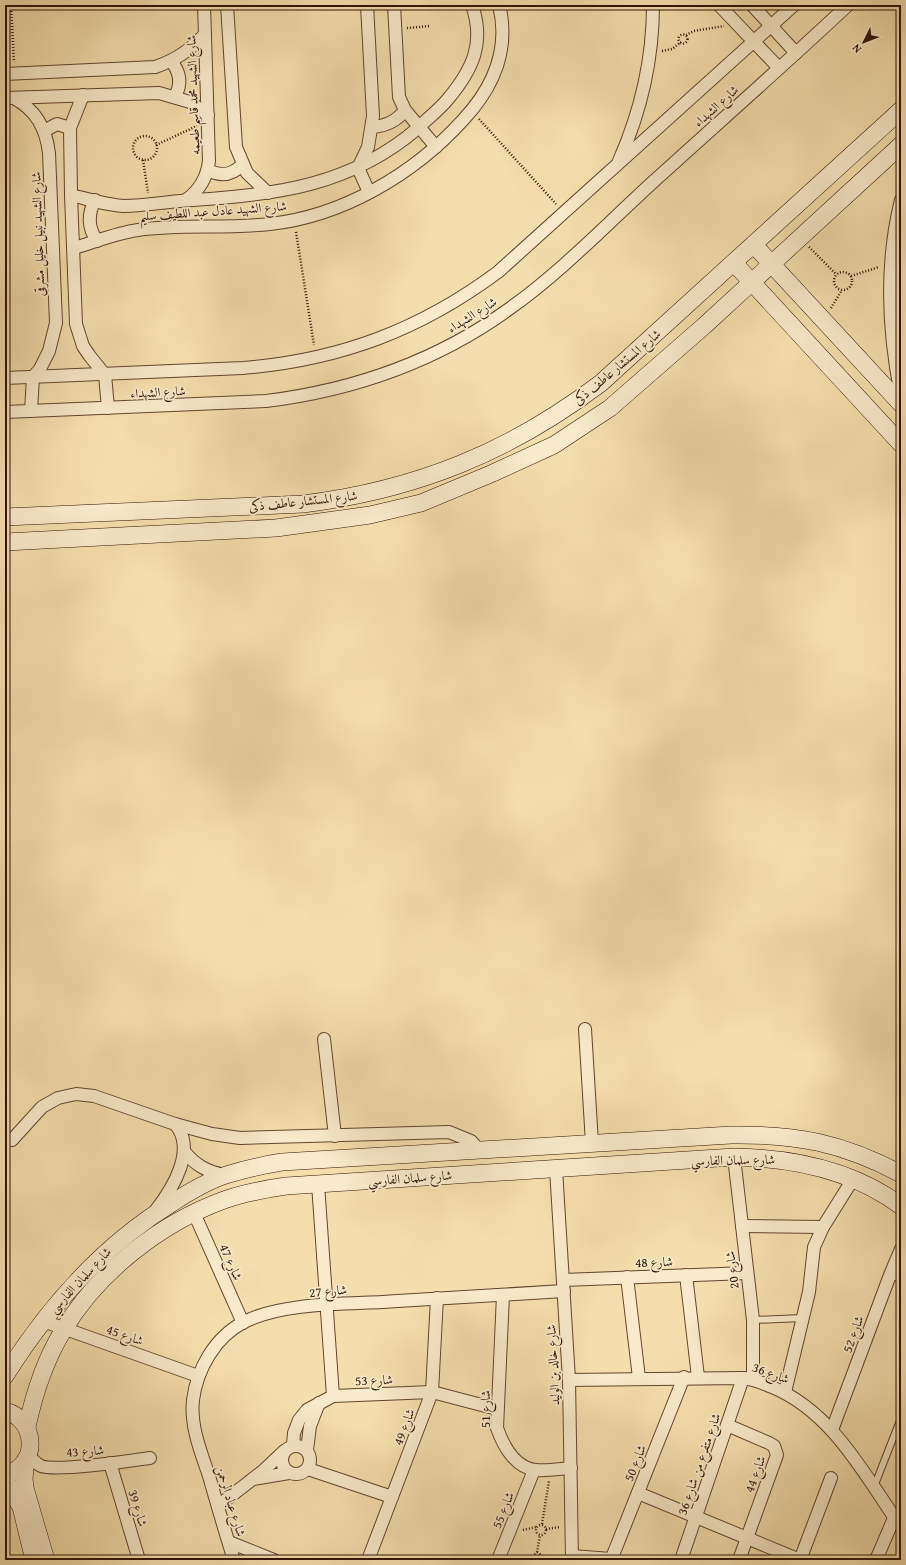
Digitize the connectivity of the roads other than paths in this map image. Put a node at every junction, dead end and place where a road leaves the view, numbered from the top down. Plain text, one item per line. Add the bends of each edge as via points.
1 (204, 5) edge
2 (367, 5) edge
3 (394, 5) edge
4 (472, 5) edge
5 (499, 5) edge
6 (653, 5) edge
7 (718, 5) edge
8 (752, 5) edge
9 (794, 5) edge
10 (848, 5) edge
11 (227, 6) edge
12 (771, 26) junction
13 (205, 34) junction
14 (753, 42) junction
15 (796, 53) junction
16 (171, 61) junction
17 (779, 68) junction
18 (10, 74) edge
19 (83, 95) junction
20 (175, 96) junction
21 (9, 98) edge
22 (405, 110) junction
23 (901, 110) edge
24 (208, 118) junction
25 (372, 126) junction
26 (419, 126) junction
27 (70, 128) junction
28 (44, 131) junction
29 (901, 145) edge
30 (436, 147) junction
31 (242, 165) junction
32 (617, 165) junction
33 (358, 168) junction
34 (208, 170) junction
35 (369, 192) junction
36 (268, 193) junction
37 (71, 195) junction
38 (95, 200) junction
39 (186, 200) junction
40 (901, 200) edge
41 (783, 218) junction
42 (800, 238) junction
43 (97, 241) junction
44 (754, 245) junction
45 (74, 248) junction
46 (734, 263) junction
47 (771, 265) junction
48 (752, 282) junction
49 (686, 306) junction
50 (819, 316) junction
51 (704, 326) junction
52 (794, 329) junction
53 (105, 375) junction
54 (33, 377) junction
55 (5, 378) edge
56 (901, 395) edge
57 (901, 404) edge
58 (108, 408) junction
59 (31, 411) junction
60 (5, 412) edge
61 (901, 444) edge
62 (5, 518) edge
63 (5, 542) edge
64 (585, 1029) dead end
65 (324, 1039) dead end
66 (175, 1124) junction
67 (335, 1136) junction
68 (12, 1140) dead end
69 (592, 1143) junction
70 (479, 1150) junction
71 (184, 1151) junction
72 (734, 1157) junction
73 (556, 1169) junction
74 (901, 1174) edge
75 (225, 1175) junction
76 (853, 1179) junction
77 (318, 1184) junction
78 (901, 1206) edge
79 (194, 1213) junction
80 (153, 1214) junction
81 (742, 1226) junction
82 (823, 1227) junction
83 (901, 1249) edge
84 (746, 1273) junction
85 (686, 1275) junction
86 (890, 1275) junction
87 (627, 1277) junction
88 (901, 1279) edge
89 (563, 1286) junction
90 (503, 1294) junction
91 (437, 1298) junction
92 (326, 1305) junction
93 (803, 1318) junction
94 (43, 1320) junction
95 (753, 1320) junction
96 (243, 1322) junction
97 (64, 1328) junction
98 (5, 1376) edge
99 (198, 1376) junction
100 (684, 1377) junction
101 (698, 1377) junction
102 (638, 1378) junction
103 (748, 1378) junction
104 (569, 1380) junction
105 (432, 1392) junction
106 (785, 1392) junction
107 (332, 1396) junction
108 (319, 1403) junction
109 (497, 1409) junction
110 (5, 1411) edge
111 (901, 1418) edge
112 (727, 1425) junction
113 (27, 1427) junction
114 (832, 1430) junction
115 (288, 1449) junction
116 (201, 1450) joint
117 (307, 1450) junction
118 (27, 1456) junction
119 (150, 1458) dead end
120 (110, 1463) junction
121 (570, 1468) junction
122 (308, 1469) junction
123 (534, 1470) junction
124 (289, 1473) junction
125 (5, 1474) edge
126 (831, 1478) dead end
127 (5, 1479) edge
128 (252, 1479) junction
129 (874, 1488) junction
130 (638, 1493) junction
131 (392, 1496) junction
132 (218, 1506) junction
133 (696, 1517) junction
134 (898, 1522) edge
135 (747, 1538) junction
136 (229, 1542) junction
137 (572, 1558) edge
138 (34, 1560) edge
139 (46, 1560) edge
140 (139, 1560) edge
141 (234, 1560) edge
142 (274, 1560) edge
143 (368, 1560) edge
144 (498, 1560) edge
145 (611, 1560) edge
146 (681, 1560) edge
147 (739, 1560) edge
148 (800, 1560) edge
149 (876, 1560) edge

1 - 13 street, شارع الشهيد محمد قاسم طعيمه
2 - 25 street
3 - 22 street via 398,89
4 - 26 street, شارع الشهيد عادل عبد اللطيف سليم via 478,38 470,70 444,104
5 - 30 street, شارع الشهيد عادل عبد اللطيف سليم via 503,38 494,77 472,111
6 - 32 street via 651,53 643,96
7 - 14 street
8 - 12 street
9 - 12 street, شارع الشهداء
10 - 15 street, شارع الشهداء
11 - 31 street via 236,147
12 - 14 street, شارع الشهداء
12 - 15 street
13 - 16 street via 188,51
13 - 24 street, شارع الشهيد محمد قاسم طعيمه
14 - 17 street
14 - 32 street, شارع الشهداء
15 - 17 street, شارع الشهداء
16 - 18 street via 143,68
16 - 20 street via 180,81
17 - 58 street, شارع الشهداء via 538,286 490,322 449,346 383,375 313,394 266,401
19 - 20 street via 148,92
19 - 21 street
19 - 27 street
20 - 24 street via 190,102
21 - 28 street, شارع الشهيد نبيل خليل مشرقى via 32,111
22 - 25 street via 401,116 388,124
22 - 26 street
23 - 41 street, شارع المستشار عاطف ذكى
24 - 34 street, شارع الشهيد محمد قاسم طعيمه
25 - 33 street via 368,147
26 - 30 street
26 - 33 street, شارع الشهيد عادل عبد اللطيف سليم via 397,145
27 - 28 street via 57,124
27 - 37 street
28 - 54 street, شارع الشهيد نبيل خليل مشرقى via 49,153 56,323 49,352
29 - 42 street, شارع المستشار عاطف ذكى
30 - 35 street, شارع الشهيد عادل عبد اللطيف سليم via 402,173
31 - 34 street via 227,174 216,174
31 - 36 street via 253,181
32 - 53 street, شارع الشهداء via 498,272 450,305 385,337 316,358 243,368
33 - 35 street
33 - 36 street, شارع الشهيد عادل عبد اللطيف سليم via 315,184
34 - 39 street, شارع الشهيد محمد قاسم طعيمه via 200,187
35 - 43 street, شارع الشهيد عادل عبد اللطيف سليم via 339,206 270,224 139,230
36 - 39 street, شارع الشهيد عادل عبد اللطيف سليم
37 - 38 street, شارع الشهيد عادل عبد اللطيف سليم
37 - 45 street
38 - 39 street, شارع الشهيد عادل عبد اللطيف سليم via 126,206
38 - 43 street via 90,212 90,224
40 - 56 street via 891,263 890,311 894,359
41 - 42 street
41 - 44 street, شارع المستشار عاطف ذكى
42 - 47 street, شارع المستشار عاطف ذكى
43 - 45 street, شارع الشهيد عادل عبد اللطيف سليم
44 - 46 street, شارع المستشار عاطف ذكى
44 - 47 street
45 - 53 street via 76,324 89,356
46 - 48 street
46 - 49 street, شارع المستشار عاطف ذكى
47 - 48 street, شارع المستشار عاطف ذكى
47 - 50 street
48 - 51 street, شارع المستشار عاطف ذكى
48 - 52 street
49 - 51 street
49 - 62 street, شارع المستشار عاطف ذكى via 601,383 553,418 502,447 420,480 363,495 303,504
50 - 52 street
50 - 57 street
51 - 63 street, شارع المستشار عاطف ذكى via 610,408 554,445 421,502 370,515 276,528
52 - 61 street
53 - 54 street, شارع الشهداء
53 - 58 street
54 - 55 street, شارع الشهداء
54 - 59 street
58 - 59 street, شارع الشهداء
59 - 60 street, شارع الشهداء
64 - 69 street
65 - 67 street
66 - 67 street via 240,1138
66 - 68 street via 94,1096 76,1094 58,1098 42,1107
66 - 71 street via 185,1141
67 - 70 street via 449,1132 471,1141
69 - 70 street, شارع سلمان الفارسي
69 - 74 street, شارع سلمان الفارسي via 768,1134 804,1138 839,1147 874,1159
70 - 75 street, شارع سلمان الفارسي via 282,1162 253,1166
71 - 75 street via 206,1170
71 - 80 street via 178,1174 168,1195
72 - 73 street, شارع سلمان الفارسي
72 - 76 street, شارع سلمان الفارسي via 794,1161 824,1168
72 - 81 street, شارع 20
73 - 77 street, شارع سلمان الفارسي
73 - 89 street, شارع خالد بن الوليد
75 - 80 street, شارع سلمان الفارسي
76 - 78 street, شارع سلمان الفارسي
76 - 82 street
77 - 79 street, شارع سلمان الفارسي via 254,1191
77 - 92 street
79 - 96 street, شارع 47
79 - 97 street, شارع سلمان الفارسي via 163,1230 135,1251 104,1279
80 - 94 street, شارع سلمان الفارسي via 95,1260
81 - 82 street
81 - 84 street, شارع 20
82 - 93 street via 814,1247 811,1284
83 - 86 street, شارع 52
84 - 85 street, شارع 48
84 - 95 street, شارع 20
85 - 87 street, شارع 48
85 - 101 street
86 - 88 lane
86 - 114 street, شارع 52
87 - 89 street, شارع 48
87 - 102 street
89 - 90 street, شارع 27
89 - 104 street, شارع خالد بن الوليد
90 - 91 street, شارع 27
90 - 109 street, شارع 51
91 - 92 street, شارع 27
91 - 105 street, شارع 49
92 - 96 street, شارع 27 via 279,1310
92 - 107 street
93 - 95 lane
93 - 106 street
94 - 97 street, شارع 45
94 - 98 street, شارع سلمان الفارسي
95 - 103 street, شارع 20
96 - 99 street, شارع 27 via 216,1345
97 - 99 street, شارع 45
97 - 113 street, شارع سلمان الفارسي via 38,1387
99 - 116 street, شارع 27 via 193,1401 194,1426
100 - 101 street, شارع 36
100 - 102 street, شارع 36
100 - 130 street, شارع 50
101 - 103 street, شارع 36
102 - 104 street, شارع 36
103 - 106 street, شارع 36
103 - 112 street, شارع متفرع من شارع 36
104 - 121 street, شارع خالد بن الوليد
105 - 107 street, شارع 53
105 - 109 street, شارع 53
105 - 131 street, شارع 49
106 - 114 street, شارع 36 via 805,1405
107 - 108 street, شارع 53
108 - 115 street, شارع 53 via 299,1420
108 - 117 street via 310,1426
109 - 123 street, شارع 51 via 497,1428 504,1447 517,1461
110 - 113 street via 18,1417
111 - 129 lane
112 - 133 street, شارع متفرع من شارع 36
112 - 135 street, شارع 44 via 769,1443 777,1455
113 - 118 street via 30,1440
114 - 129 street, شارع 36
115 - 117 street via 303,1447
115 - 124 street via 281,1461
115 - 128 street
116 - 132 street, شارع عباد الرحمن
117 - 122 street via 310,1459
118 - 120 street, شارع 43 via 47,1467
118 - 125 street via 16,1470
118 - 139 street via 24,1479
119 - 120 street, شارع 43
120 - 140 street, شارع 39
121 - 123 street
121 - 137 street, شارع خالد بن الوليد
122 - 124 street via 299,1474
122 - 131 street
123 - 144 street, شارع 55
124 - 128 street
126 - 148 street
127 - 138 street via 21,1507
128 - 132 street
129 - 134 street, شارع 36
130 - 133 street
130 - 145 street, شارع 50
131 - 143 street, شارع 49
132 - 136 street, شارع عباد الرحمن
133 - 135 street
133 - 146 street, شارع متفرع من شارع 36
134 - 149 street
135 - 147 street, شارع 44
135 - 148 street
136 - 141 street, شارع عباد الرحمن
136 - 142 street
137 - 145 street

